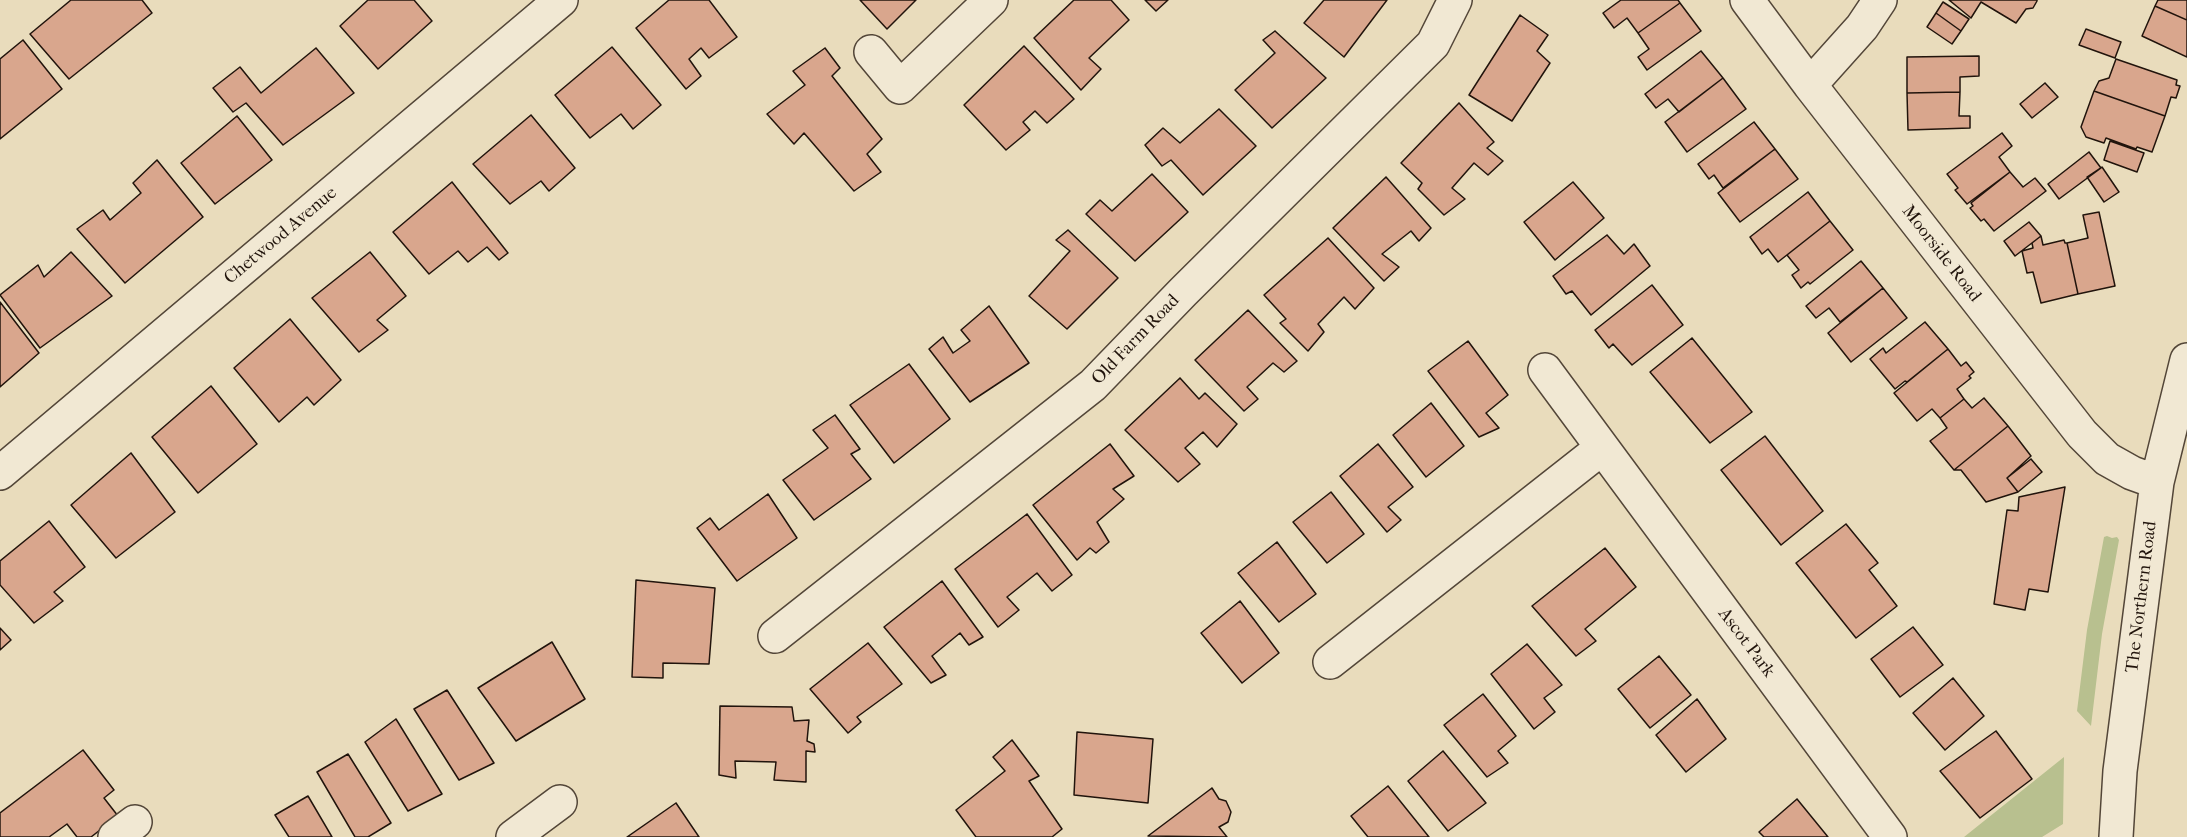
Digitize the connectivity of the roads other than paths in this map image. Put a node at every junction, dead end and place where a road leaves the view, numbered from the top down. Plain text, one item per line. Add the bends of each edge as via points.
1 (561, 0) edge
2 (991, 0) edge
3 (1455, 0) edge
4 (1747, 0) edge
5 (1880, 0) edge
6 (871, 52) dead end
7 (1810, 85) junction
8 (2187, 360) edge
9 (1545, 370) dead end
10 (1602, 448) junction
11 (0, 473) edge
12 (2157, 482) junction
13 (775, 636) dead end
14 (1330, 662) dead end
15 (560, 802) dead end
16 (513, 837) edge
17 (1890, 837) edge
18 (2116, 837) edge

1 - 11 street, Chetwood Avenue
2 - 6 street via 900,87
3 - 13 street, Old Farm Road via 1433,44 1093,385
4 - 7 street, Moorside Road
5 - 7 street via 1862,27
7 - 12 street, Moorside Road via 2082,434 2106,459
8 - 12 street, The Northern Road
9 - 10 street, Ascot Park
10 - 14 street
10 - 17 street, Ascot Park
12 - 18 street, The Northern Road via 2120,771
15 - 16 street

